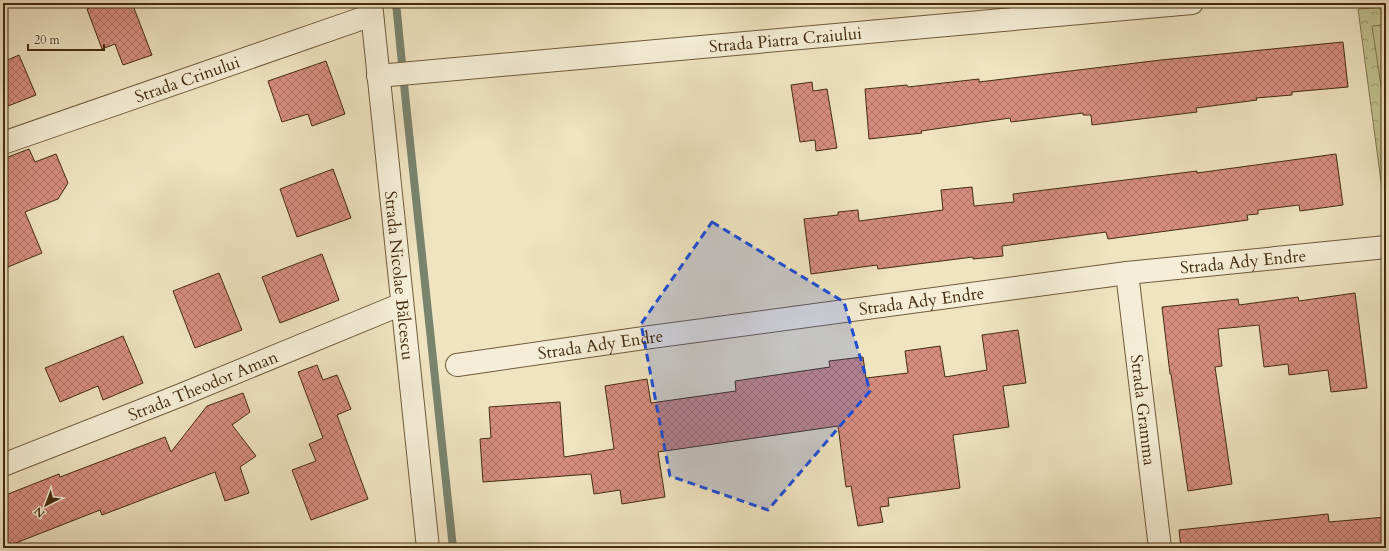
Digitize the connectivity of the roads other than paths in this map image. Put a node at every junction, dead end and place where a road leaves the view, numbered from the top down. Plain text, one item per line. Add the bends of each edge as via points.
1 (1192, 3) edge
2 (371, 9) edge
3 (385, 75) junction
4 (3, 143) edge
5 (1386, 247) edge
6 (1127, 273) junction
7 (402, 304) junction
8 (457, 365) dead end
9 (3, 465) edge
10 (428, 548) edge
11 (1160, 548) edge

1 - 3 street, Strada Piatra Craiului
2 - 3 street, Strada Nicolae Bălcescu
2 - 4 street, Strada Crinului
3 - 7 street, Strada Nicolae Bălcescu
5 - 6 street, Strada Ady Endre
6 - 8 street, Strada Ady Endre
6 - 11 street, Strada Gramma
7 - 9 street, Strada Theodor Aman
7 - 10 street, Strada Nicolae Bălcescu

